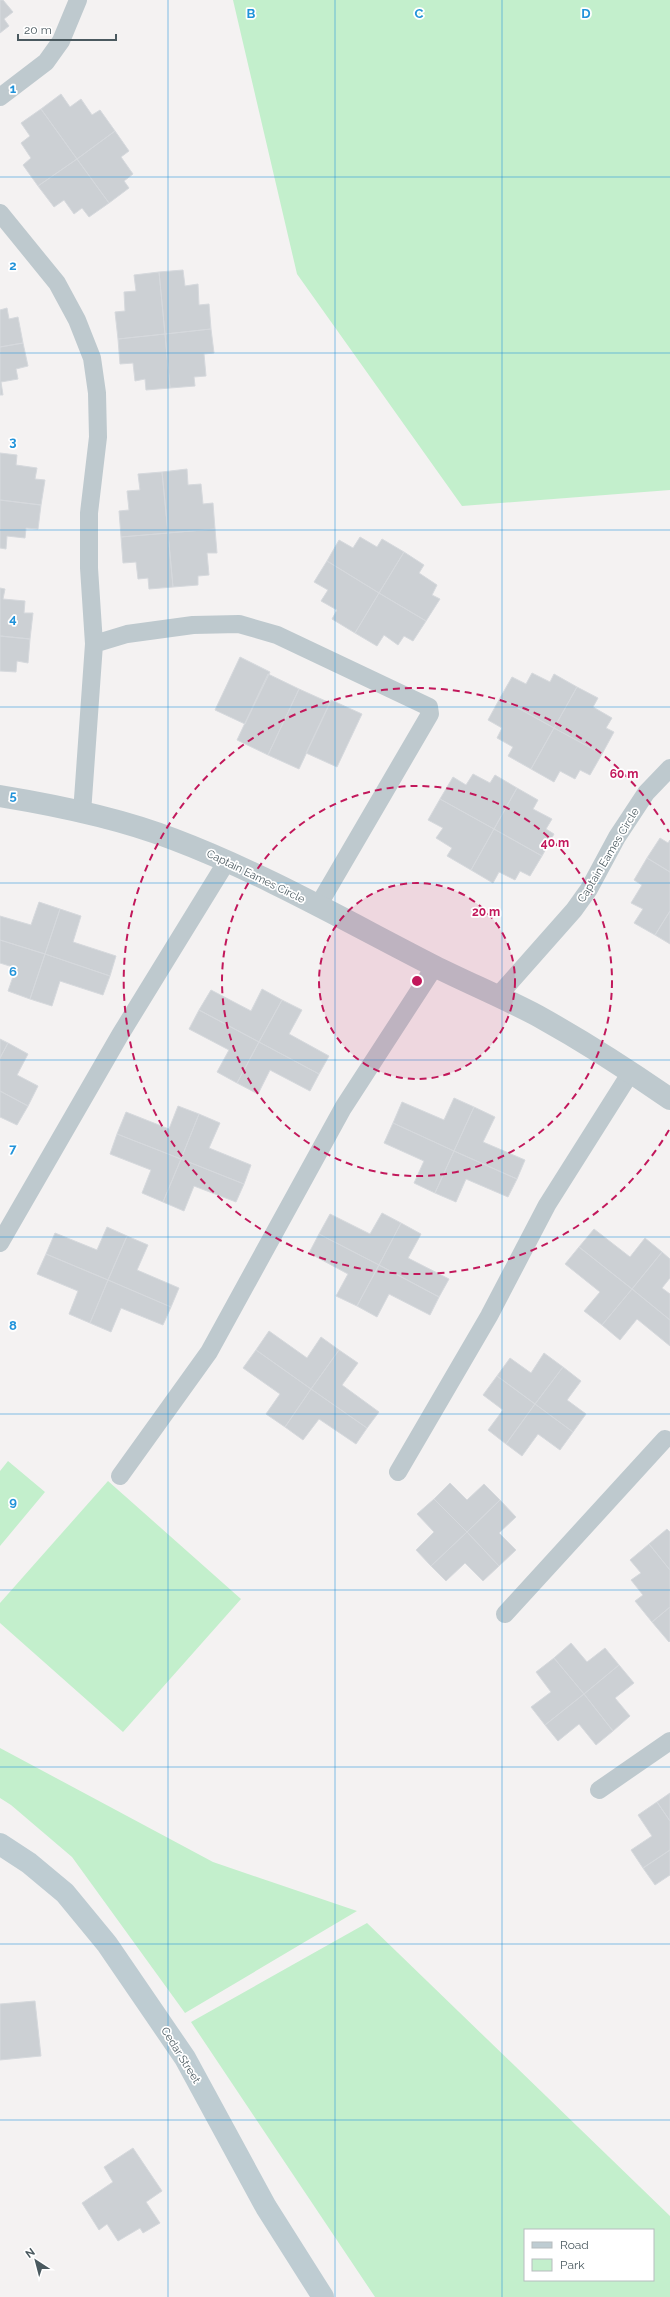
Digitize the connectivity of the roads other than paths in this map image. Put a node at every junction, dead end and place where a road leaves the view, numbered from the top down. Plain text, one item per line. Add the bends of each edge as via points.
1 (78, 0) edge
2 (0, 97) edge
3 (0, 214) edge
4 (94, 644) junction
5 (670, 768) edge
6 (0, 796) edge
7 (82, 813) junction
8 (227, 861) junction
9 (318, 906) junction
10 (435, 966) junction
11 (497, 996) junction
12 (631, 1072) junction
13 (670, 1099) edge
14 (0, 1243) edge
15 (668, 1439) edge
16 (398, 1472) dead end
17 (120, 1476) dead end
18 (505, 1614) dead end
19 (670, 1740) edge
20 (599, 1790) dead end
21 (0, 1844) edge
22 (323, 2297) edge

1 - 2 lane via 61,40 46,62
3 - 4 lane via 57,283 77,320 92,358 97,393 98,437 90,513 89,568
4 - 7 lane
4 - 9 lane via 127,634 193,625 239,624 277,635 429,706 430,714
5 - 11 lane, Captain Eames Circle via 646,793 574,910
6 - 7 street, Captain Eames Circle
7 - 8 street, Captain Eames Circle via 171,838
8 - 9 street, Captain Eames Circle
8 - 14 lane via 120,1035
9 - 10 street, Captain Eames Circle
10 - 11 street, Captain Eames Circle
10 - 17 lane via 343,1108 209,1352
11 - 12 street, Captain Eames Circle via 542,1019
12 - 13 street, Captain Eames Circle
12 - 16 lane via 547,1205 489,1316
15 - 18 lane
19 - 20 lane
21 - 22 street, Cedar Street via 29,1863 65,1893 107,1944 185,2058 266,2207

